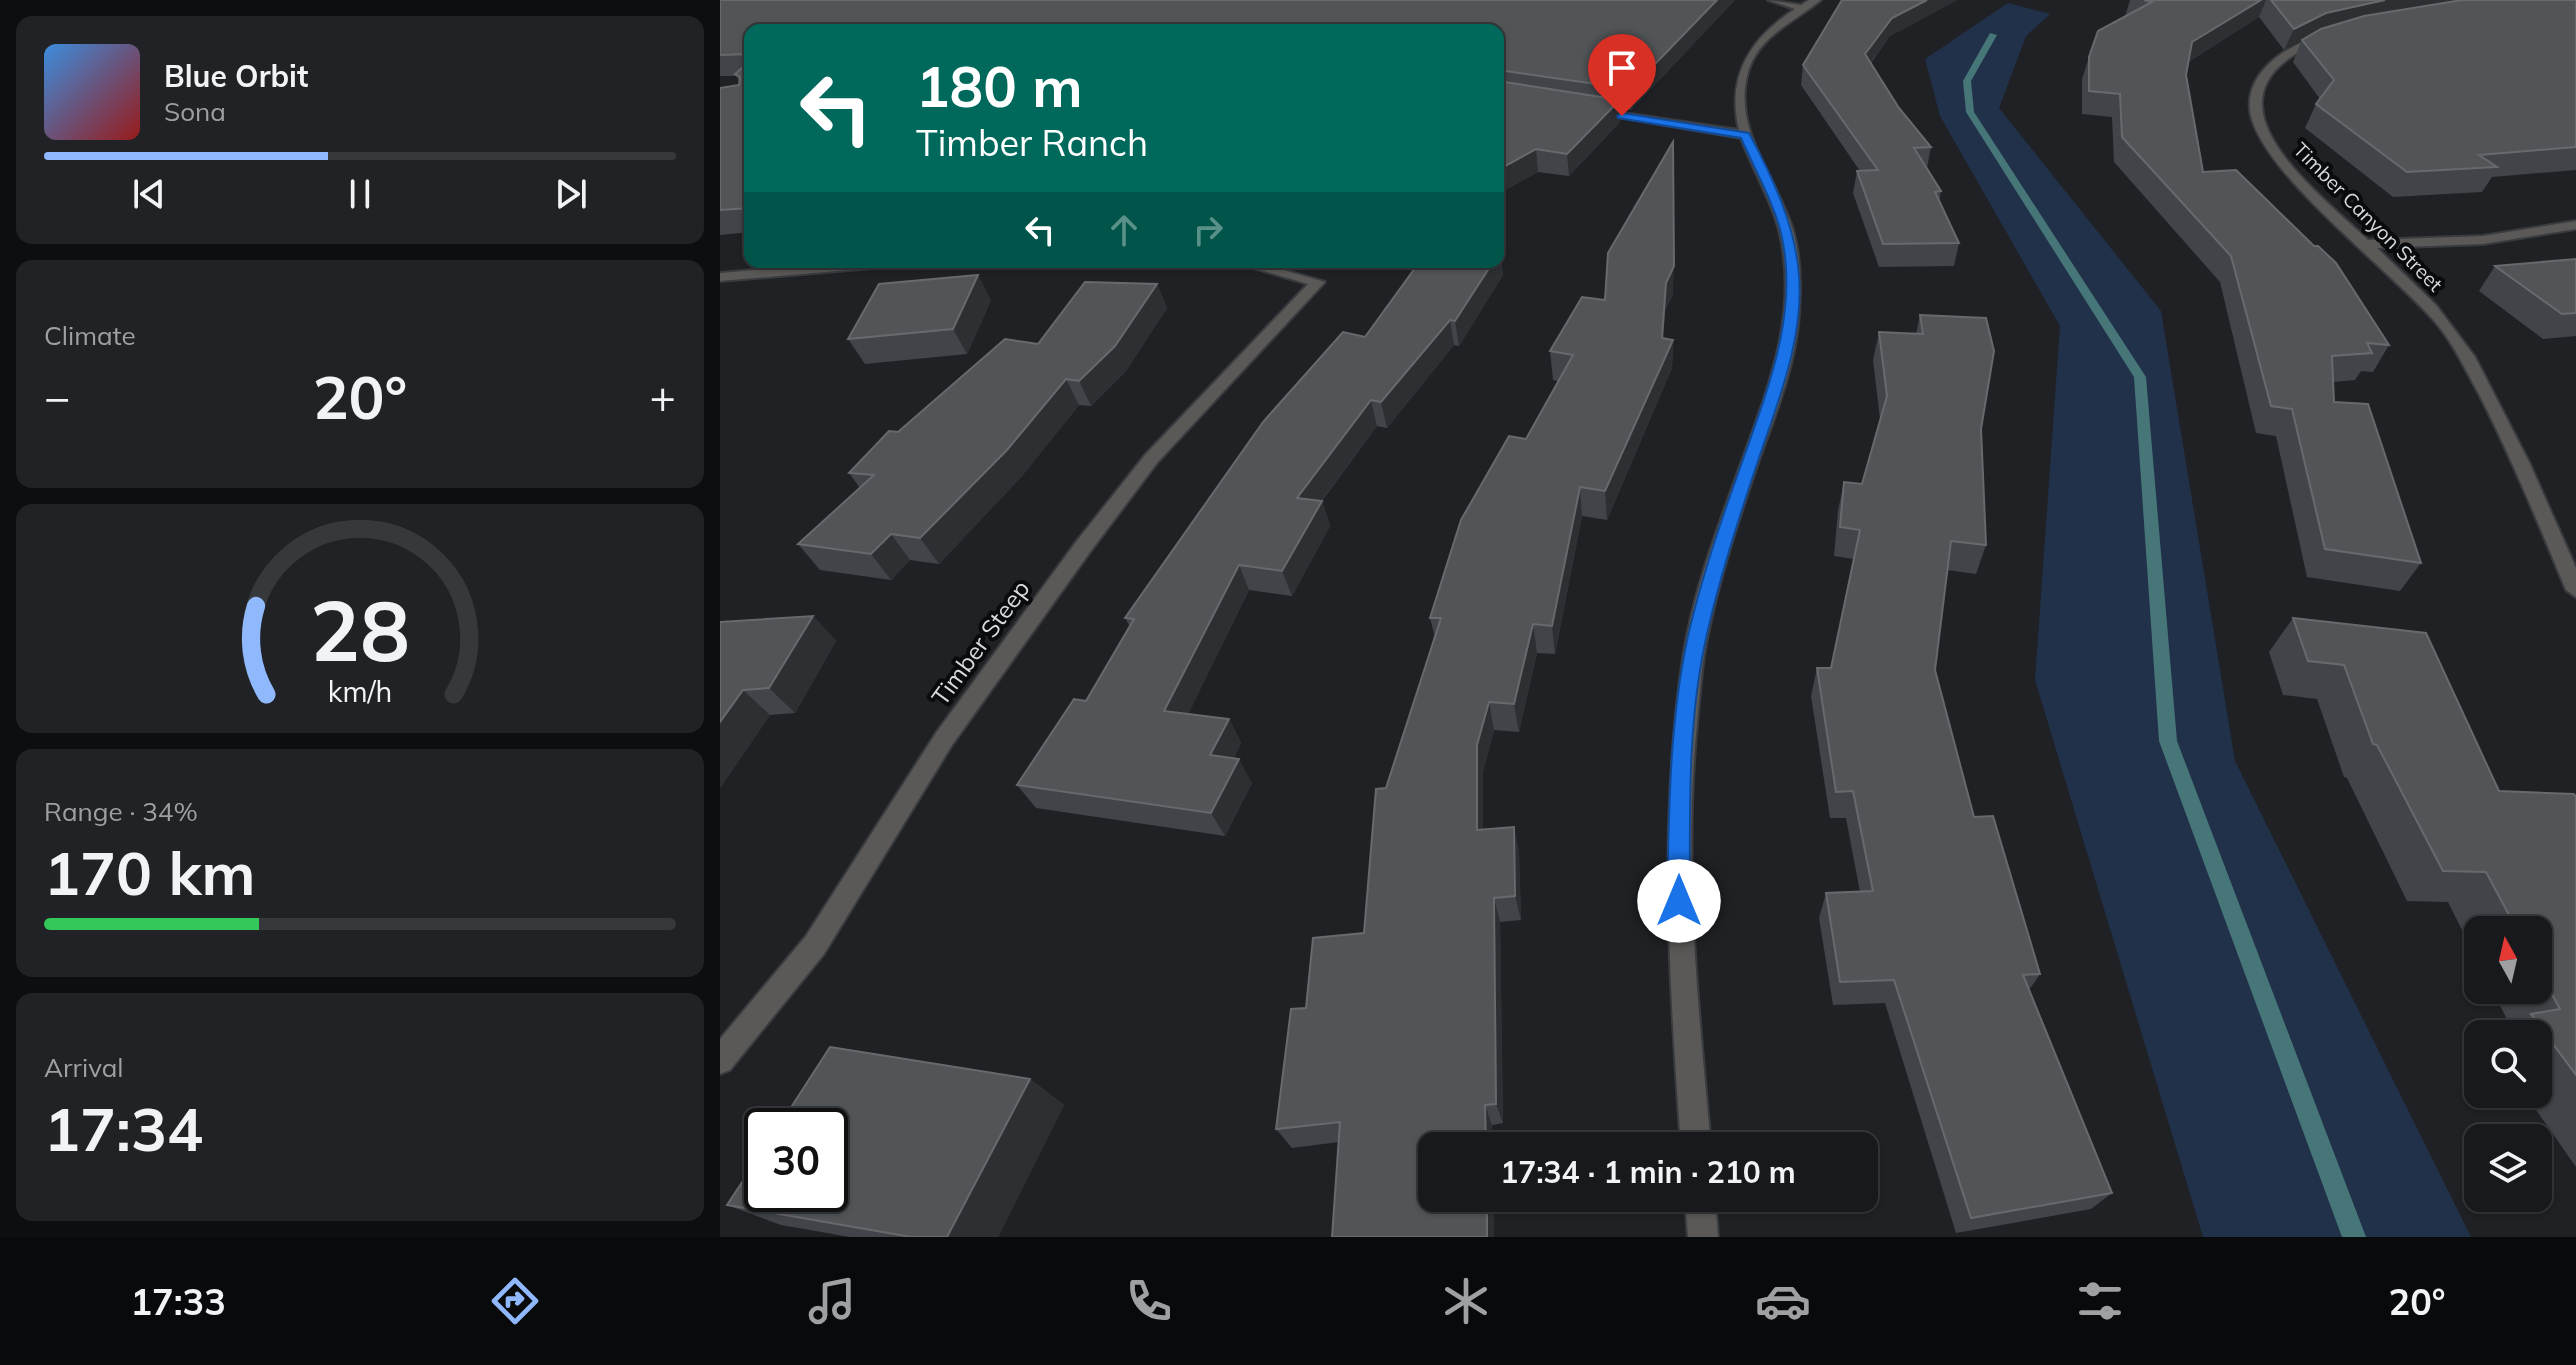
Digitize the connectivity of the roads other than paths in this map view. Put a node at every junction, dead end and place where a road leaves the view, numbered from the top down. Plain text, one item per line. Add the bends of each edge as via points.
1 (1773, 0) edge
2 (1810, 4) edge
3 (2339, 32) edge
4 (1575, 108) edge
5 (1746, 135) junction
6 (2576, 225) edge
7 (2365, 244) junction
8 (825, 268) edge
9 (1263, 268) edge
10 (720, 277) edge
11 (2576, 590) edge
12 (720, 1060) edge
13 (1695, 1132) edge
14 (1701, 1212) edge
15 (1703, 1237) edge

1 - 2 street
2 - 5 street via 1766,37 1743,73 1739,104
3 - 7 street, Timber Canyon Street via 2280,59 2259,84 2256,111 2261,129 2288,169
4 - 5 street
5 - 13 street via 1786,232 1793,277 1791,328 1697,636 1680,766 1678,928
6 - 7 street via 2483,240
7 - 11 street, Timber Canyon Street via 2458,341 2510,436
8 - 10 street
9 - 12 street, Timber Steep via 1318,282 1151,459 1083,547 944,739 815,945
14 - 15 street

